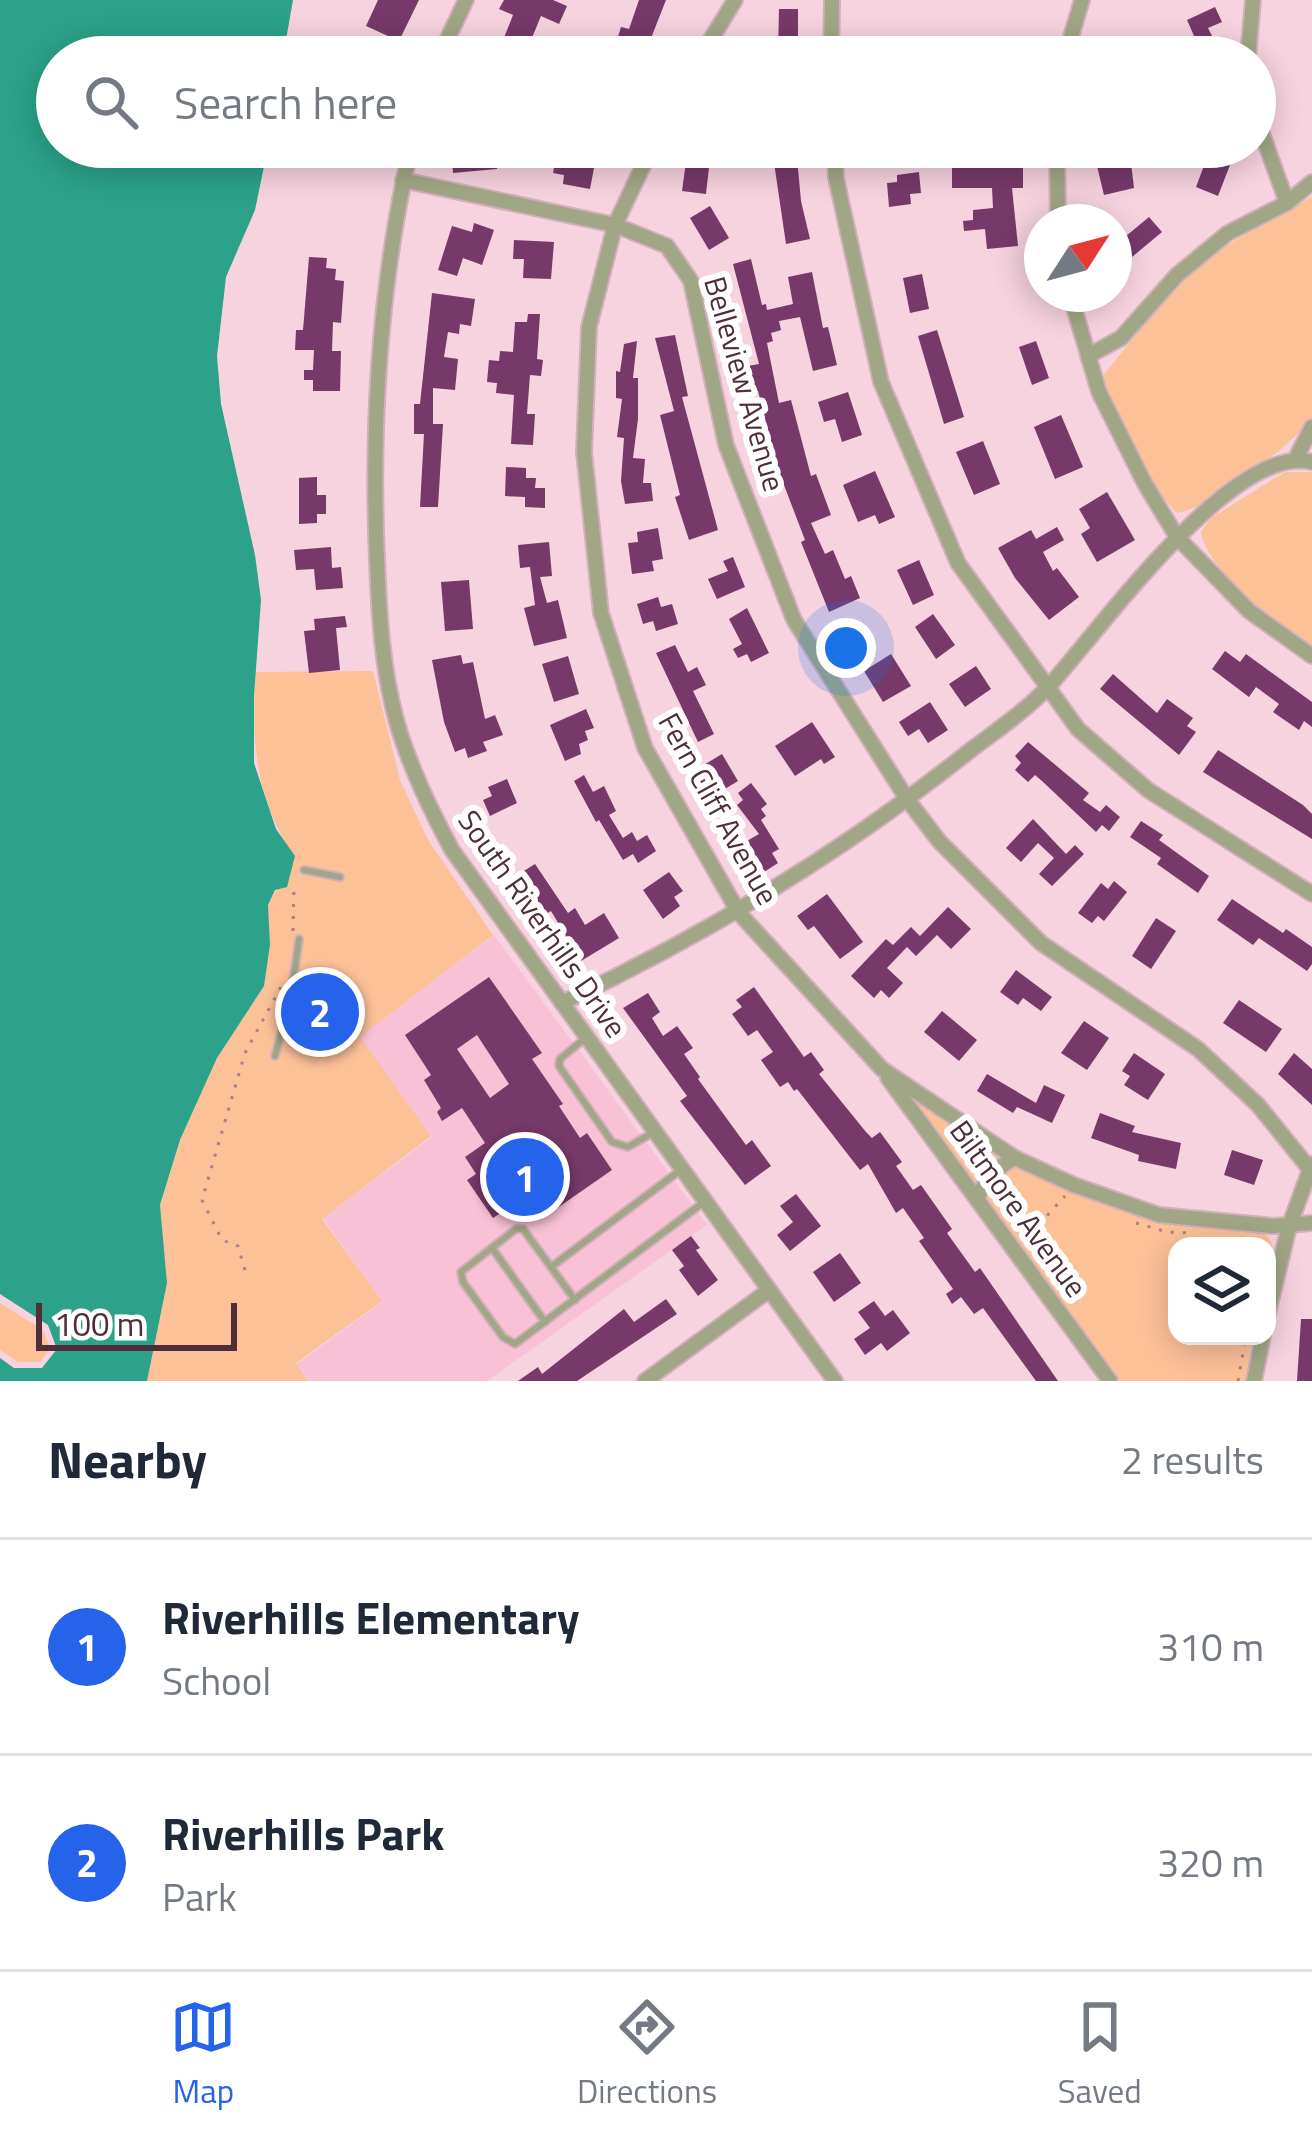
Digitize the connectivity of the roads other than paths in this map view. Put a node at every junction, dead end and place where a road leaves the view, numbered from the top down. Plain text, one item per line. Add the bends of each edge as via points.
1 (466, 0) edge
2 (735, 0) edge
3 (832, 0) edge
4 (1082, 0) edge
5 (1253, 0) edge
6 (449, 36) edge
7 (713, 36) edge
8 (831, 36) edge
9 (1071, 36) edge
10 (1250, 36) edge
11 (407, 168) edge
12 (642, 168) edge
13 (836, 168) edge
14 (1057, 168) edge
15 (1274, 168) edge
16 (404, 180) junction
17 (1312, 182) edge
18 (1287, 203) junction
19 (1058, 204) edge
20 (615, 225) junction
21 (1075, 312) edge
22 (1088, 356) junction
23 (1312, 427) edge
24 (1296, 458) junction
25 (1312, 462) edge
26 (1177, 537) junction
27 (1312, 656) edge
28 (1046, 690) junction
29 (908, 799) junction
30 (304, 870) dead end
31 (340, 877) dead end
32 (1312, 894) edge
33 (739, 913) junction
34 (296, 940) road end
35 (562, 1003) junction
36 (587, 1037) junction
37 (275, 1056) dead end
38 (882, 1069) junction
39 (656, 1131) junction
40 (1015, 1158) junction
41 (1311, 1166) edge
42 (683, 1168) junction
43 (977, 1199) junction
44 (706, 1200) junction
45 (1312, 1223) edge
46 (1289, 1227) junction
47 (492, 1249) junction
48 (551, 1267) junction
49 (1276, 1280) edge
50 (768, 1291) junction
51 (575, 1300) junction
52 (544, 1322) junction
53 (1261, 1345) edge
54 (646, 1381) edge
55 (835, 1381) edge
56 (1110, 1381) edge
57 (1253, 1381) edge

1 - 6 street
2 - 7 street
3 - 8 street
4 - 9 street
5 - 10 street
11 - 16 street, South Riverhills Drive
12 - 20 street, Fern Cliff Avenue
13 - 28 street via 880,382 958,563
14 - 19 street
15 - 18 street
16 - 20 street, Belleview Avenue
16 - 35 street, South Riverhills Drive via 386,286 374,480 380,639 422,794 452,850
17 - 18 street
18 - 22 street via 1228,233 1121,338
20 - 29 street, Belleview Avenue via 668,246 691,281 726,445 794,620
20 - 33 street, Fern Cliff Avenue via 589,327 585,431 601,613 645,748
21 - 22 street
22 - 26 street via 1117,431
23 - 24 street
24 - 25 street
24 - 26 street via 1239,482
26 - 27 street via 1249,611
26 - 28 street
28 - 29 street
28 - 32 street via 1078,730 1148,790
29 - 33 street
29 - 41 street, Belleview Avenue via 1041,944 1198,1049
30 - 31 lane
33 - 35 street
33 - 38 street, Fern Cliff Avenue
34 - 37 lane via 292,997
35 - 36 street, South Riverhills Drive
36 - 39 street, South Riverhills Drive
36 - 39 lane via 559,1066 613,1142 628,1148
38 - 40 street, Fern Cliff Avenue
38 - 43 street, Biltmore Avenue
39 - 42 street, South Riverhills Drive
40 - 43 street via 985,1180
40 - 46 street, Fern Cliff Avenue via 1159,1215
41 - 46 street
42 - 44 street, South Riverhills Drive
42 - 48 lane
43 - 56 street, Biltmore Avenue
44 - 50 street, South Riverhills Drive
44 - 51 lane
45 - 46 street, Fern Cliff Avenue
46 - 49 street
47 - 48 lane via 523,1229
47 - 52 lane
47 - 52 lane via 461,1271 463,1282 508,1342
48 - 51 lane
50 - 54 street
50 - 55 street, South Riverhills Drive
51 - 52 lane
53 - 57 street

